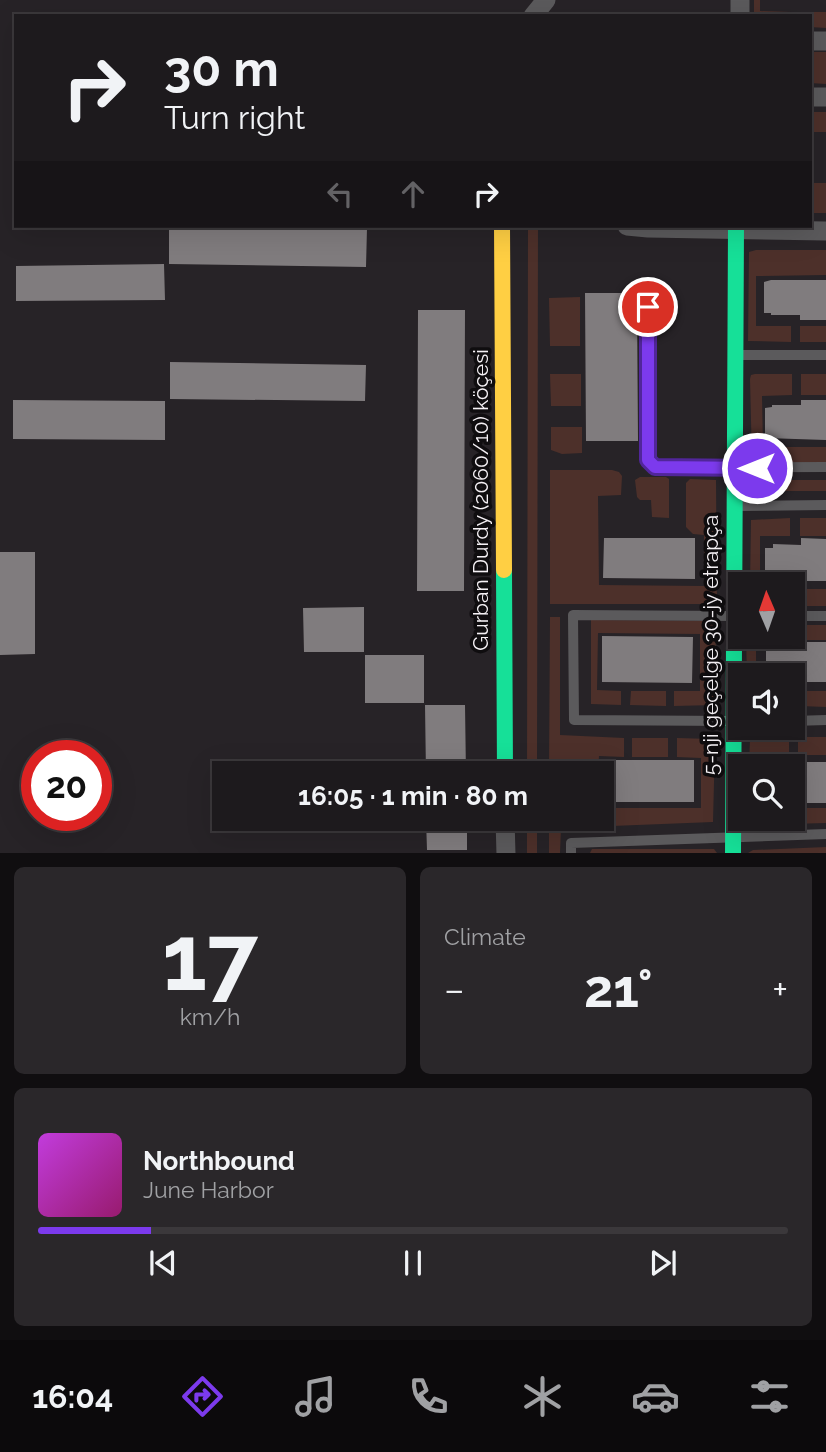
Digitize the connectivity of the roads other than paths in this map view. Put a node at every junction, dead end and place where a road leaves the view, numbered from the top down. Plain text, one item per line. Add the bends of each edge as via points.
1 (546, 0) edge
2 (535, 14) edge
3 (502, 228) edge
4 (641, 228) edge
5 (736, 228) edge
6 (826, 231) edge
7 (648, 285) dead end
8 (735, 355) junction
9 (826, 355) edge
10 (826, 467) edge
11 (734, 468) junction
12 (826, 505) edge
13 (734, 506) junction
14 (736, 572) edge
15 (728, 616) edge
16 (805, 616) edge
17 (826, 616) edge
18 (805, 720) edge
19 (826, 720) edge
20 (728, 721) edge
21 (736, 740) edge
22 (505, 761) edge
23 (505, 831) edge
24 (826, 835) edge
25 (733, 845) edge
26 (506, 853) edge
27 (571, 853) edge

1 - 2 street
3 - 22 street, Gurban Durdy (2060/10) köçesi
4 - 5 street
5 - 6 street
5 - 8 street, 5-nji geçelge 30-jy etrapça
7 - 11 lane via 648,460 655,467
8 - 9 lane
8 - 11 street, 5-nji geçelge 30-jy etrapça
10 - 11 lane
11 - 13 street, 5-nji geçelge 30-jy etrapça
12 - 13 lane
13 - 14 street, 5-nji geçelge 30-jy etrapça
15 - 20 lane via 573,615 574,720
16 - 17 lane
18 - 19 lane
21 - 25 street, 5-nji geçelge 30-jy etrapça
23 - 26 street
24 - 25 lane
25 - 27 lane via 571,843

